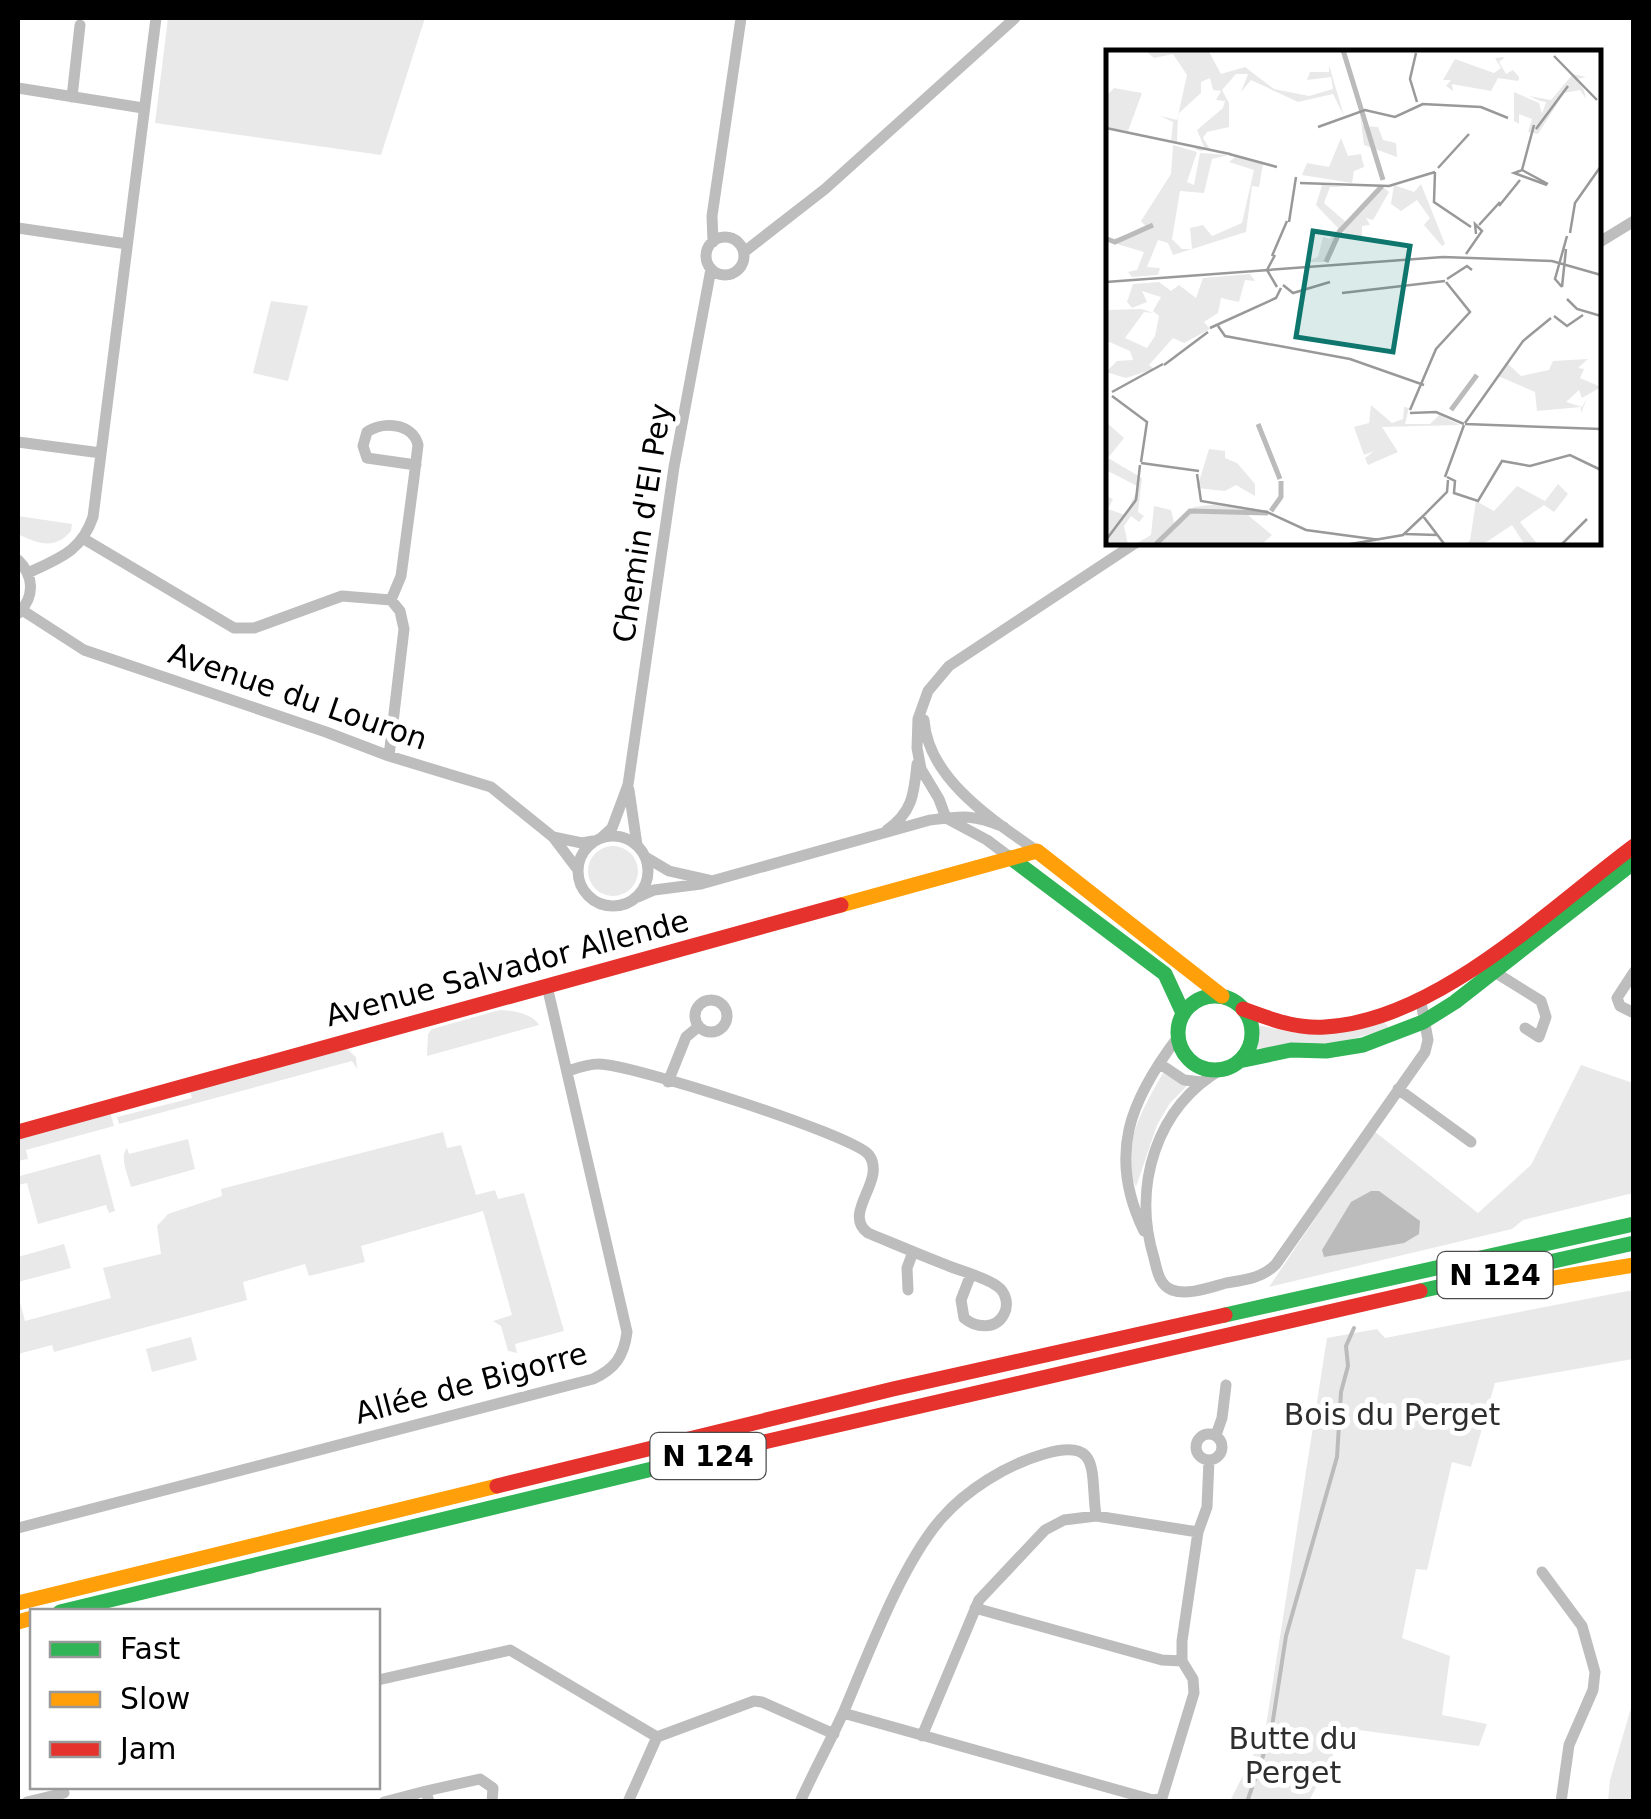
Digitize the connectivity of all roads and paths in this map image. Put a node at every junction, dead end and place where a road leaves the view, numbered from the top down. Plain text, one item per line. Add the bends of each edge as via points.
1 (156, 18) edge
2 (741, 18) edge
3 (1015, 18) edge
4 (80, 25) dead end
5 (18, 88) edge
6 (72, 96) junction
7 (143, 108) junction
8 (1634, 221) edge
9 (18, 228) edge
10 (713, 242) junction
11 (1601, 242) edge
12 (127, 244) junction
13 (744, 252) junction
14 (711, 269) junction
15 (18, 442) edge
16 (101, 453) junction
17 (416, 465) junction
18 (84, 539) junction
19 (1132, 545) edge
20 (18, 560) edge
21 (28, 573) junction
22 (391, 600) junction
23 (20, 612) edge
24 (922, 706) junction
25 (389, 756) junction
26 (918, 760) junction
27 (943, 770) junction
28 (628, 785) junction
29 (939, 799) junction
30 (946, 818) junction
31 (1004, 827) junction
32 (883, 832) junction
33 (553, 837) junction
34 (599, 840) junction
35 (1634, 846) edge
36 (641, 851) junction
37 (1036, 851) junction
38 (1011, 858) junction
39 (1634, 862) edge
40 (578, 870) junction
41 (713, 880) junction
42 (638, 896) junction
43 (1493, 971) junction
44 (1634, 972) edge
45 (547, 986) junction
46 (1222, 996) junction
47 (1421, 1002) junction
48 (1243, 1009) junction
49 (1184, 1013) junction
50 (1634, 1013) edge
51 (1393, 1014) junction
52 (1423, 1022) junction
53 (698, 1027) dead end
54 (1525, 1028) dead end
55 (1400, 1032) junction
56 (1178, 1037) junction
57 (1540, 1037) junction
58 (1552, 1046) dead end
59 (1238, 1061) junction
60 (1160, 1064) junction
61 (1222, 1069) junction
62 (568, 1070) junction
63 (668, 1082) junction
64 (1202, 1082) junction
65 (1398, 1089) junction
66 (18, 1132) edge
67 (1472, 1142) dead end
68 (1634, 1224) edge
69 (1146, 1234) junction
70 (1634, 1243) edge
71 (913, 1252) junction
72 (1634, 1265) edge
73 (971, 1274) junction
74 (908, 1290) dead end
75 (1357, 1306) junction
76 (1226, 1385) dead end
77 (1216, 1435) junction
78 (1209, 1460) junction
79 (1096, 1516) junction
80 (18, 1528) edge
81 (1198, 1532) junction
82 (1542, 1572) dead end
83 (18, 1603) edge
84 (976, 1608) junction
85 (72, 1609) edge
86 (1182, 1661) junction
87 (380, 1680) edge
88 (843, 1713) junction
89 (834, 1734) junction
90 (657, 1736) junction
91 (922, 1736) junction
92 (66, 1794) edge
93 (428, 1796) edge
94 (27, 1802) edge
95 (384, 1802) edge
96 (492, 1802) edge
97 (628, 1802) edge
98 (800, 1802) edge
99 (1561, 1802) edge

1 - 7 street
2 - 10 street
3 - 13 street via 825,189
4 - 6 street
5 - 6 street
6 - 7 street
7 - 12 street
8 - 11 street
9 - 12 street
10 - 13 street via 731,238
10 - 14 street via 707,250
12 - 16 street
13 - 14 street via 729,275
14 - 28 street, Chemin d'El Pey via 674,466
15 - 16 street
16 - 18 street
17 - 17 street via 413,432 382,426 366,432 367,458
17 - 22 street via 401,576
18 - 21 street
18 - 22 street via 234,628 254,628 342,596
19 - 24 street via 949,666
20 - 21 street
21 - 23 street via 30,592
22 - 25 street via 404,629
23 - 25 street, Avenue du Louron via 84,650
24 - 26 street
24 - 27 street via 924,732
25 - 33 street, Avenue du Louron via 491,787
26 - 29 street
26 - 32 street via 912,803
27 - 29 street
27 - 31 street
28 - 34 street, Chemin d'El Pey via 612,828
28 - 36 street, Chemin d'El Pey
29 - 30 street
30 - 31 street via 980,816
30 - 32 street
30 - 38 street
31 - 37 street
32 - 41 street
33 - 34 street
33 - 40 street, Avenue du Louron
34 - 36 street via 620,837
34 - 40 street via 580,858
35 - 47 main road
36 - 41 street via 669,871
36 - 42 street via 648,877
37 - 38 main road, Avenue Salvador Allende
37 - 46 main road
38 - 45 main road, Avenue Salvador Allende
38 - 49 main road via 1165,974
39 - 43 main road
40 - 42 street via 584,892 604,906
41 - 42 street
43 - 52 main road
43 - 57 street via 1541,1002 1546,1018
44 - 50 street via 1617,998
45 - 62 street, Allée de Bigorre
45 - 66 main road, Avenue Salvador Allende
46 - 48 main road
46 - 49 main road via 1200,999
47 - 51 main road
47 - 52 street
48 - 51 main road via 1282,1025 1312,1028
48 - 59 main road via 1252,1030
49 - 56 main road
51 - 55 street
52 - 55 main road
52 - 65 street via 1427,1048
53 - 63 street via 686,1037
54 - 57 street
55 - 59 main road via 1363,1045
56 - 60 street
56 - 61 main road via 1196,1064
57 - 58 street
59 - 61 main road
60 - 64 street via 1184,1080
60 - 69 street via 1130,1118 1125,1150 1127,1181
61 - 64 street
62 - 63 street via 602,1064
62 - 80 street, Allée de Bigorre via 628,1332 622,1355 606,1373
63 - 71 street via 782,1114 861,1148 874,1172 860,1226
64 - 69 street via 1180,1102 1154,1150
65 - 67 street
65 - 69 street via 1272,1270 1174,1291 1164,1284
68 - 83 main road, N 124 via 912,1384
70 - 75 main road, N 124
71 - 73 street
71 - 74 street
72 - 75 main road
73 - 73 street via 1004,1294 1006,1311 992,1324 976,1326 962,1314
75 - 85 main road, N 124
76 - 77 street
77 - 78 street via 1222,1449
77 - 78 street via 1201,1436 1196,1445
78 - 81 street
79 - 81 street
79 - 84 street via 1044,1530
79 - 88 street via 1082,1450 1058,1450 980,1486 942,1518 915,1558
81 - 86 street
82 - 99 street via 1582,1626 1594,1672 1569,1745
84 - 86 street
84 - 91 street
86 - 91 street via 1194,1693 1159,1800
87 - 90 street via 510,1650
88 - 89 street
88 - 91 street
89 - 90 street via 754,1701
89 - 98 street
90 - 97 street
92 - 94 street
93 - 95 street
93 - 96 street via 480,1780 492,1788

